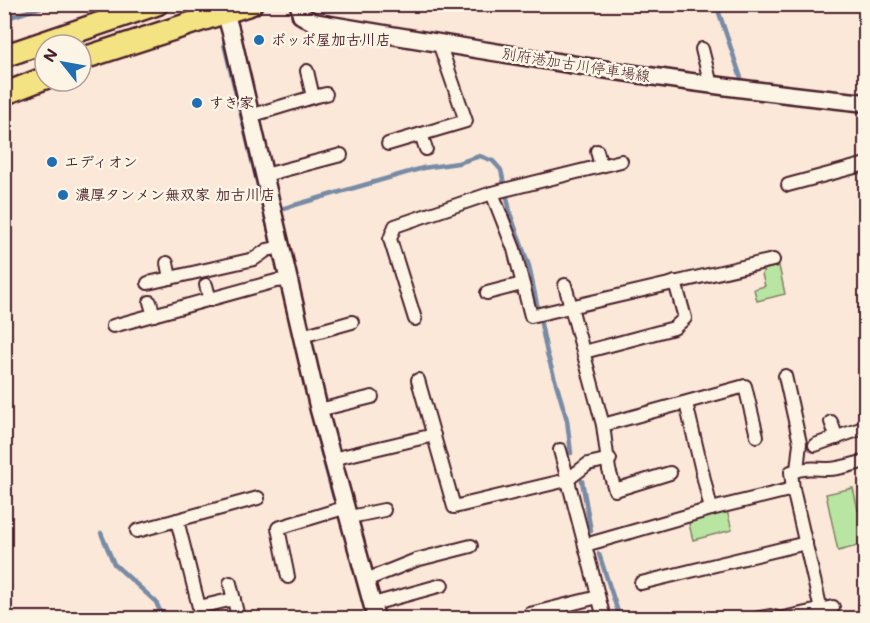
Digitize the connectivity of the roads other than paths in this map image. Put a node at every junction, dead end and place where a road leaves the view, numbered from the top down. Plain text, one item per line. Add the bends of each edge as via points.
1 (157, 4) edge
2 (251, 4) edge
3 (299, 4) edge
4 (224, 9) edge
5 (439, 44) junction
6 (702, 49) dead end
7 (6, 55) edge
8 (93, 57) edge
9 (307, 71) dead end
10 (33, 72) edge
11 (4, 80) edge
12 (33, 83) edge
13 (711, 85) junction
14 (4, 94) edge
15 (866, 103) edge
16 (250, 116) junction
17 (421, 134) junction
18 (388, 144) dead end
19 (426, 149) dead end
20 (597, 151) dead end
21 (341, 155) dead end
22 (621, 161) dead end
23 (866, 164) edge
24 (601, 166) junction
25 (265, 175) junction
26 (788, 185) dead end
27 (492, 193) junction
28 (275, 248) junction
29 (773, 260) dead end
30 (167, 263) dead end
31 (170, 278) junction
32 (283, 280) junction
33 (675, 282) junction
34 (147, 283) dead end
35 (522, 284) junction
36 (206, 285) dead end
37 (565, 285) dead end
38 (487, 293) dead end
39 (210, 300) junction
40 (150, 302) dead end
41 (571, 306) junction
42 (154, 315) junction
43 (415, 319) dead end
44 (352, 322) dead end
45 (112, 326) dead end
46 (302, 336) junction
47 (584, 352) junction
48 (784, 376) dead end
49 (418, 380) dead end
50 (372, 397) dead end
51 (686, 403) junction
52 (319, 410) junction
53 (831, 422) dead end
54 (603, 425) junction
55 (866, 427) edge
56 (434, 435) junction
57 (757, 436) dead end
58 (837, 438) junction
59 (815, 445) dead end
60 (560, 450) dead end
61 (332, 459) junction
62 (610, 459) junction
63 (866, 461) edge
64 (797, 470) junction
65 (670, 473) dead end
66 (570, 477) junction
67 (793, 489) junction
68 (258, 498) dead end
69 (711, 509) junction
70 (384, 510) dead end
71 (348, 512) junction
72 (177, 520) junction
73 (137, 531) dead end
74 (806, 543) junction
75 (585, 545) junction
76 (471, 546) dead end
77 (288, 578) dead end
78 (366, 580) junction
79 (231, 583) dead end
80 (641, 583) dead end
81 (442, 585) dead end
82 (598, 597) junction
83 (234, 599) junction
84 (375, 611) edge
85 (200, 613) edge
86 (237, 613) dead end
87 (530, 614) dead end
88 (549, 614) edge
89 (604, 618) edge
90 (759, 618) edge
91 (777, 618) edge
92 (783, 618) edge

1 - 7 highway
2 - 4 highway
3 - 5 street, 別府港加古川停車場線 via 301,15 313,22
4 - 8 highway
4 - 16 street
5 - 13 street, 別府港加古川停車場線
5 - 17 street via 466,121
6 - 13 street
9 - 16 street via 319,96
10 - 11 highway
12 - 14 highway
13 - 15 street, 別府港加古川停車場線
16 - 25 street
17 - 18 street
17 - 19 street
20 - 24 street
21 - 25 street
22 - 24 street
23 - 26 street
24 - 27 street
25 - 28 street
27 - 35 street via 514,249
27 - 43 street via 396,226 390,239
28 - 31 street via 254,260
28 - 32 street
29 - 33 street
30 - 31 street
31 - 34 street
32 - 39 street
32 - 46 street
33 - 41 street
33 - 47 street via 685,318 674,328
35 - 38 street
35 - 41 street via 531,316
36 - 39 street
37 - 41 street
39 - 42 street
40 - 42 street
41 - 47 street
42 - 45 street
44 - 46 street
46 - 52 street
47 - 54 street
48 - 64 street via 800,443
49 - 56 street
50 - 52 street
51 - 54 street
51 - 57 street via 745,386
51 - 69 street
52 - 61 street
53 - 58 street
54 - 62 street
55 - 58 street
56 - 61 street
56 - 66 street via 454,507
58 - 59 street
60 - 66 street
61 - 71 street
62 - 65 street via 615,490
62 - 66 street via 588,464
63 - 64 street
64 - 67 street via 791,472
66 - 75 street
67 - 69 street
67 - 74 street
68 - 72 street via 238,498
69 - 75 street
70 - 71 street
71 - 77 street via 273,528
71 - 78 street
72 - 73 street
72 - 85 street
74 - 80 street
74 - 92 street via 827,609
75 - 82 street
76 - 78 street via 416,560
78 - 84 street
79 - 83 street
81 - 84 street
82 - 88 street
82 - 89 street
83 - 85 street
83 - 86 street
87 - 88 street
90 - 91 street

